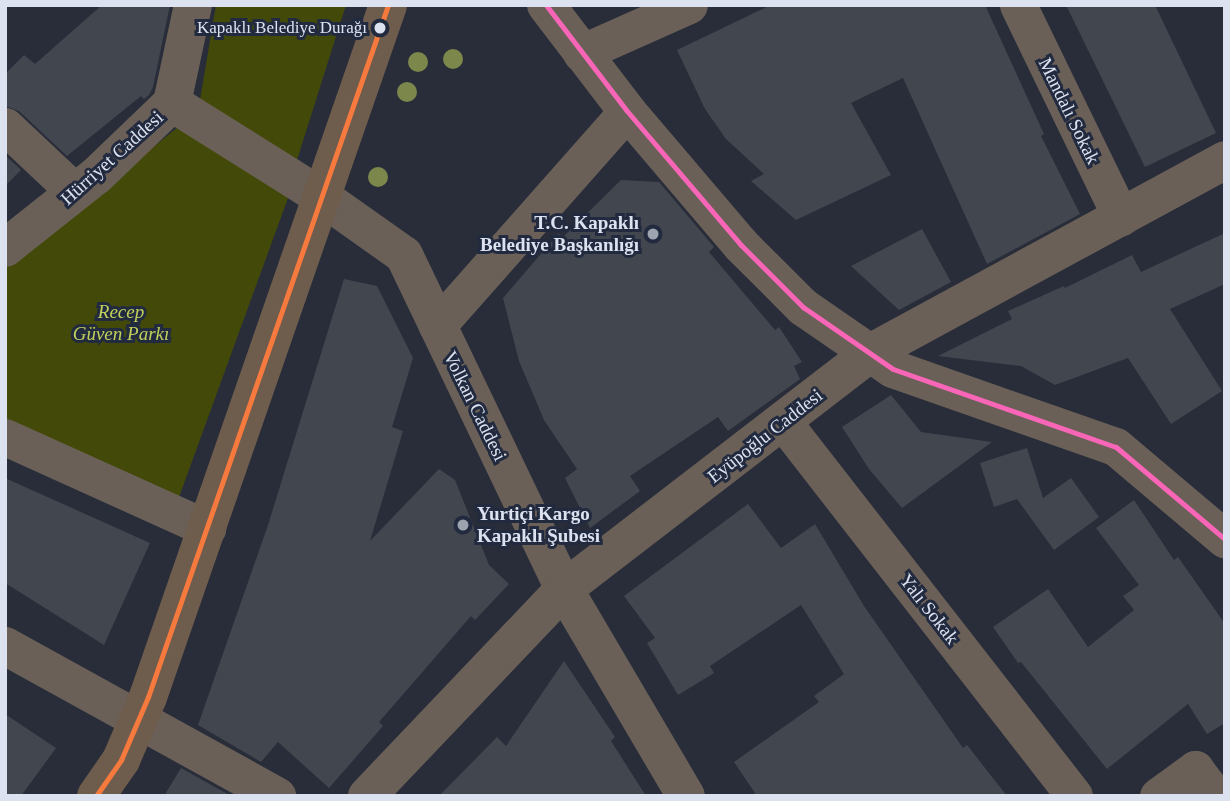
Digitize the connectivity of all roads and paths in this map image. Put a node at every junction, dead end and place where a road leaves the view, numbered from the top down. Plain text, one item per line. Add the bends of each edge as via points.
1 (193, 5) edge
2 (388, 5) edge
3 (546, 5) edge
4 (689, 5) edge
5 (1018, 5) edge
6 (580, 53) junction
7 (172, 103) junction
8 (627, 111) junction
9 (5, 126) edge
10 (1225, 160) edge
11 (75, 192) junction
12 (322, 197) junction
13 (1121, 217) junction
14 (5, 248) edge
15 (437, 326) junction
16 (870, 353) junction
17 (784, 423) junction
18 (5, 437) edge
19 (207, 528) junction
20 (1225, 539) edge
21 (564, 589) junction
22 (5, 646) edge
23 (138, 722) junction
24 (1205, 782) edge
25 (96, 796) edge
26 (277, 796) edge
27 (367, 796) edge
28 (686, 796) edge
29 (1074, 796) edge
30 (1158, 796) edge

1 - 7 street, Hürriyet Caddesi
2 - 12 main road
3 - 6 street
4 - 6 street
5 - 13 street, Mandalı Sokak
6 - 8 street
7 - 11 street, Hürriyet Caddesi
7 - 12 street, Volkan Caddesi
8 - 15 street
8 - 16 street via 750,254 803,307
9 - 11 street
10 - 13 street, Eyüpoğlu Caddesi
11 - 14 street, Hürriyet Caddesi
12 - 15 street, Volkan Caddesi via 404,255
12 - 19 main road
13 - 16 street, Eyüpoğlu Caddesi
15 - 21 street, Volkan Caddesi
16 - 17 street, Eyüpoğlu Caddesi
16 - 20 street via 893,369 1115,447
17 - 21 street, Eyüpoğlu Caddesi
17 - 29 street, Yalı Sokak
18 - 19 street
19 - 23 main road
21 - 27 street, Eyüpoğlu Caddesi
21 - 28 street, Volkan Caddesi
22 - 23 street
23 - 25 main road via 121,760
23 - 26 street
24 - 30 street

